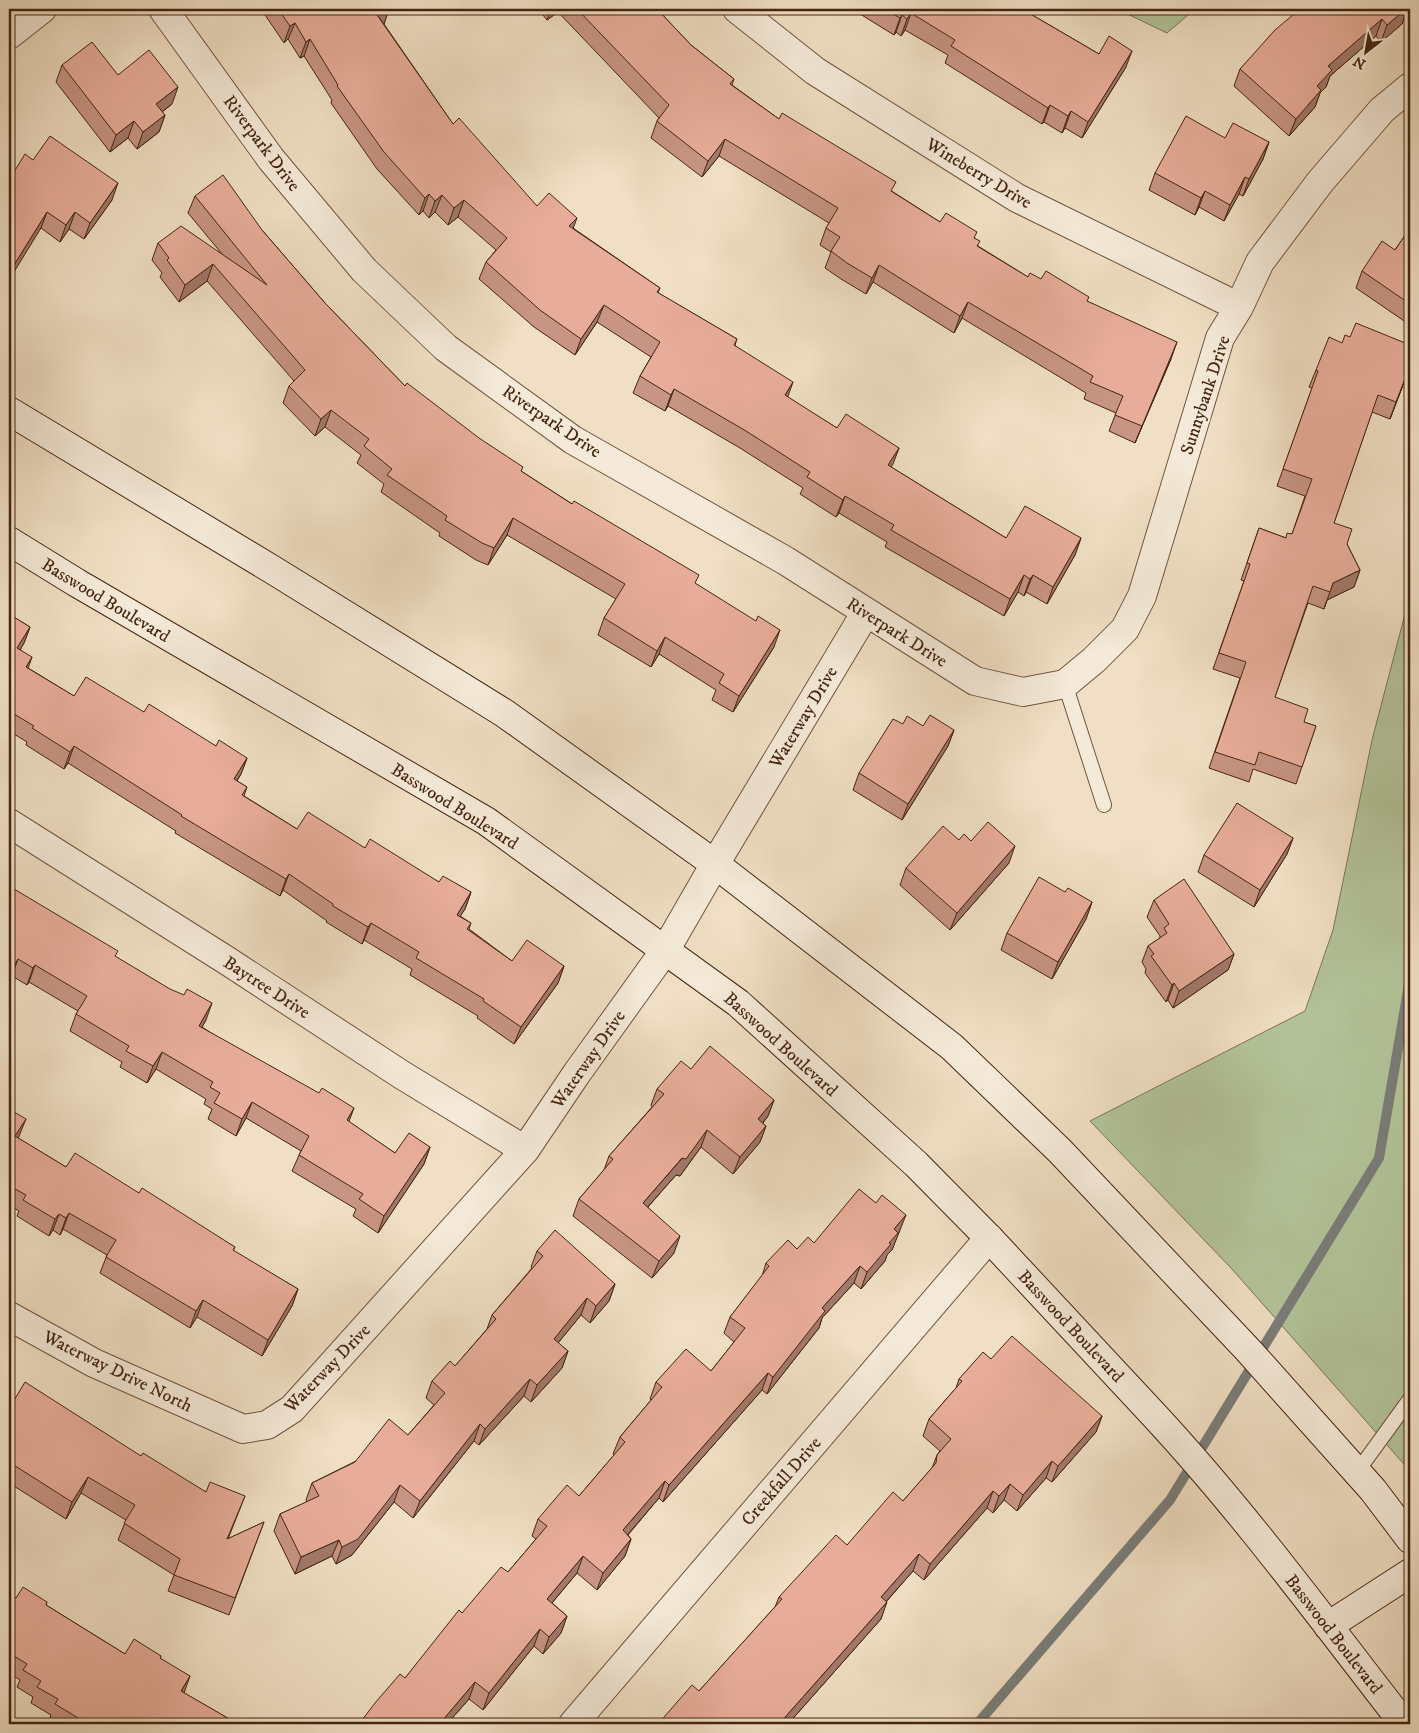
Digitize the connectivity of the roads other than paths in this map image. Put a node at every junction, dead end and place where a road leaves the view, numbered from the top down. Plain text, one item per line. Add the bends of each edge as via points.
1 (42, 9) edge
2 (163, 9) edge
3 (737, 9) edge
4 (9, 34) edge
5 (1410, 87) edge
6 (1239, 307) junction
7 (9, 411) edge
8 (9, 541) edge
9 (866, 612) junction
10 (1056, 685) junction
11 (1104, 805) dead end
12 (9, 824) edge
13 (715, 864) junction
14 (666, 949) junction
15 (525, 1150) junction
16 (989, 1238) junction
17 (9, 1316) edge
18 (1410, 1399) edge
19 (228, 1424) joint
20 (1357, 1472) junction
21 (1410, 1539) edge
22 (1410, 1573) edge
23 (1328, 1626) junction
24 (573, 1724) edge
25 (1404, 1724) edge

1 - 4 street
2 - 9 street, Riverpark Drive via 271,159 320,218 364,270 446,348 573,440 786,561
3 - 6 street, Wineberry Drive via 815,71 1017,198
5 - 6 street, Sunnybank Drive via 1382,110 1320,182 1260,262
6 - 10 street, Sunnybank Drive via 1220,338 1142,596 1125,629 1094,660
7 - 13 street via 504,712
8 - 14 street, Basswood Boulevard via 486,821
9 - 10 street, Riverpark Drive via 975,681 1023,692
9 - 13 street, Waterway Drive
10 - 11 lane
12 - 15 street, Baytree Drive
13 - 14 street, Waterway Drive
13 - 20 street via 952,1047 1060,1151
14 - 15 street, Waterway Drive
14 - 16 street, Basswood Boulevard via 738,1003 916,1164
15 - 19 street, Waterway Drive via 292,1409 267,1425 243,1429
16 - 23 street, Basswood Boulevard via 1154,1415
16 - 24 street, Creekfall Drive
17 - 19 street, Waterway Drive North via 94,1363
18 - 20 lane
20 - 21 street
22 - 23 street
23 - 25 street, Basswood Boulevard

